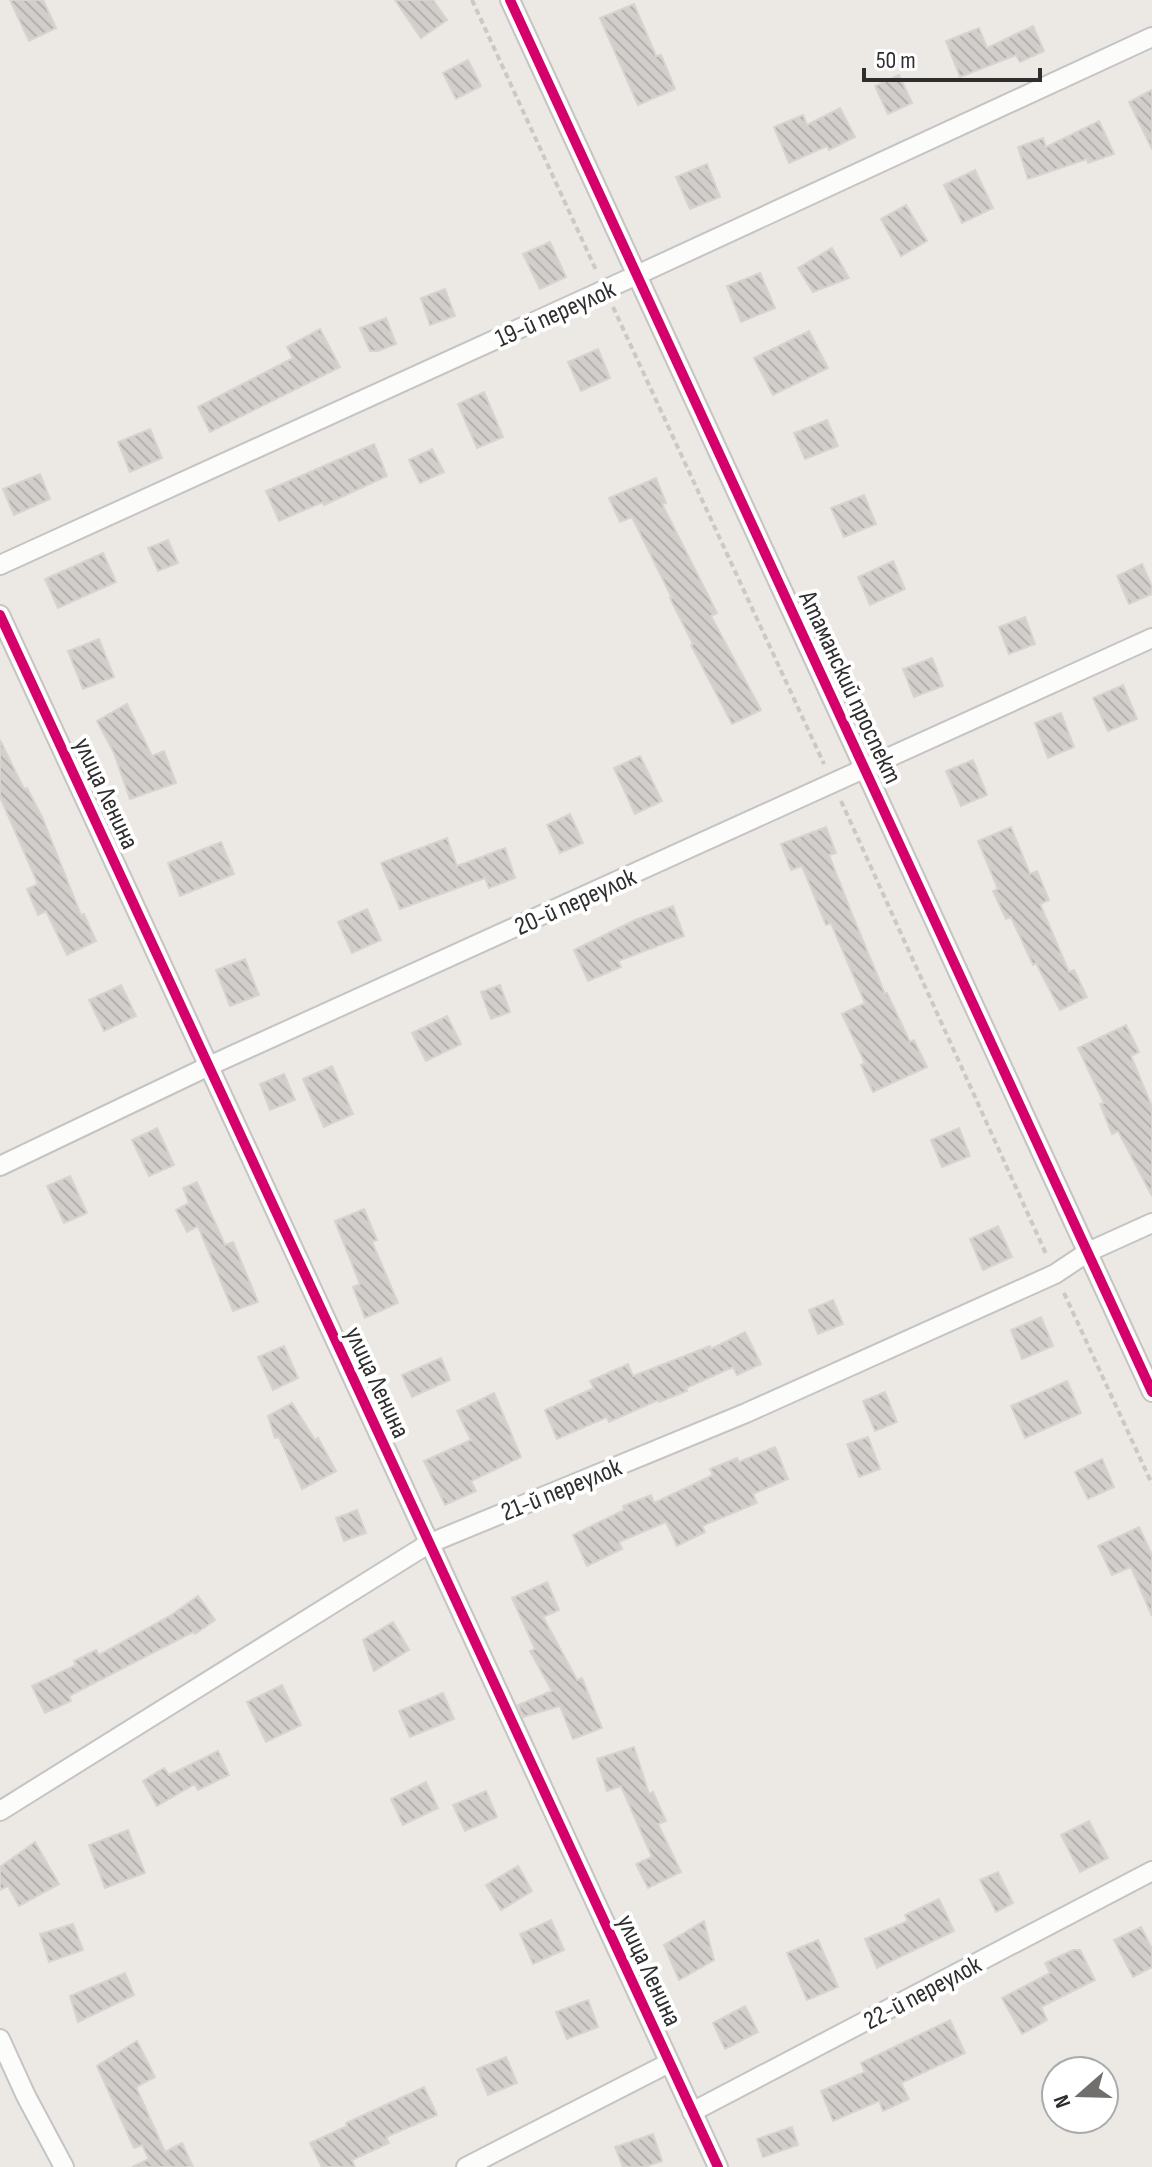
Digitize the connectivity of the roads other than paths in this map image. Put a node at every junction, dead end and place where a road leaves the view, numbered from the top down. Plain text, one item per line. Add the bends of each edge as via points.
1 (510, 0) edge
2 (1152, 37) edge
3 (637, 275) junction
4 (0, 565) edge
5 (0, 615) edge
6 (1152, 638) edge
7 (865, 770) junction
8 (209, 1066) junction
9 (0, 1166) edge
10 (1152, 1223) edge
11 (1088, 1252) junction
12 (1152, 1392) edge
13 (428, 1544) junction
14 (0, 1811) edge
15 (1152, 1871) edge
16 (0, 2039) edge
17 (669, 2063) junction
18 (692, 2112) junction
19 (64, 2167) edge
20 (466, 2167) edge
21 (718, 2167) edge

1 - 3 street, Атаманский проспект
2 - 3 street, 19-й переулок
3 - 4 street, 19-й переулок
3 - 7 street, Атаманский проспект
5 - 8 street, улица Ленина
6 - 7 street, 20-й переулок
7 - 8 street, 20-й переулок
7 - 11 street, Атаманский проспект
8 - 9 street, 20-й переулок
8 - 13 street, улица Ленина
10 - 11 street, 21-й переулок
11 - 12 street, Атаманский проспект
11 - 13 street, 21-й переулок via 1055,1274 746,1413
13 - 14 street, 21-й переулок
13 - 17 street, улица Ленина
15 - 18 street, 22-й переулок
16 - 19 street
17 - 18 street, улица Ленина
17 - 20 street
18 - 21 street, улица Ленина

